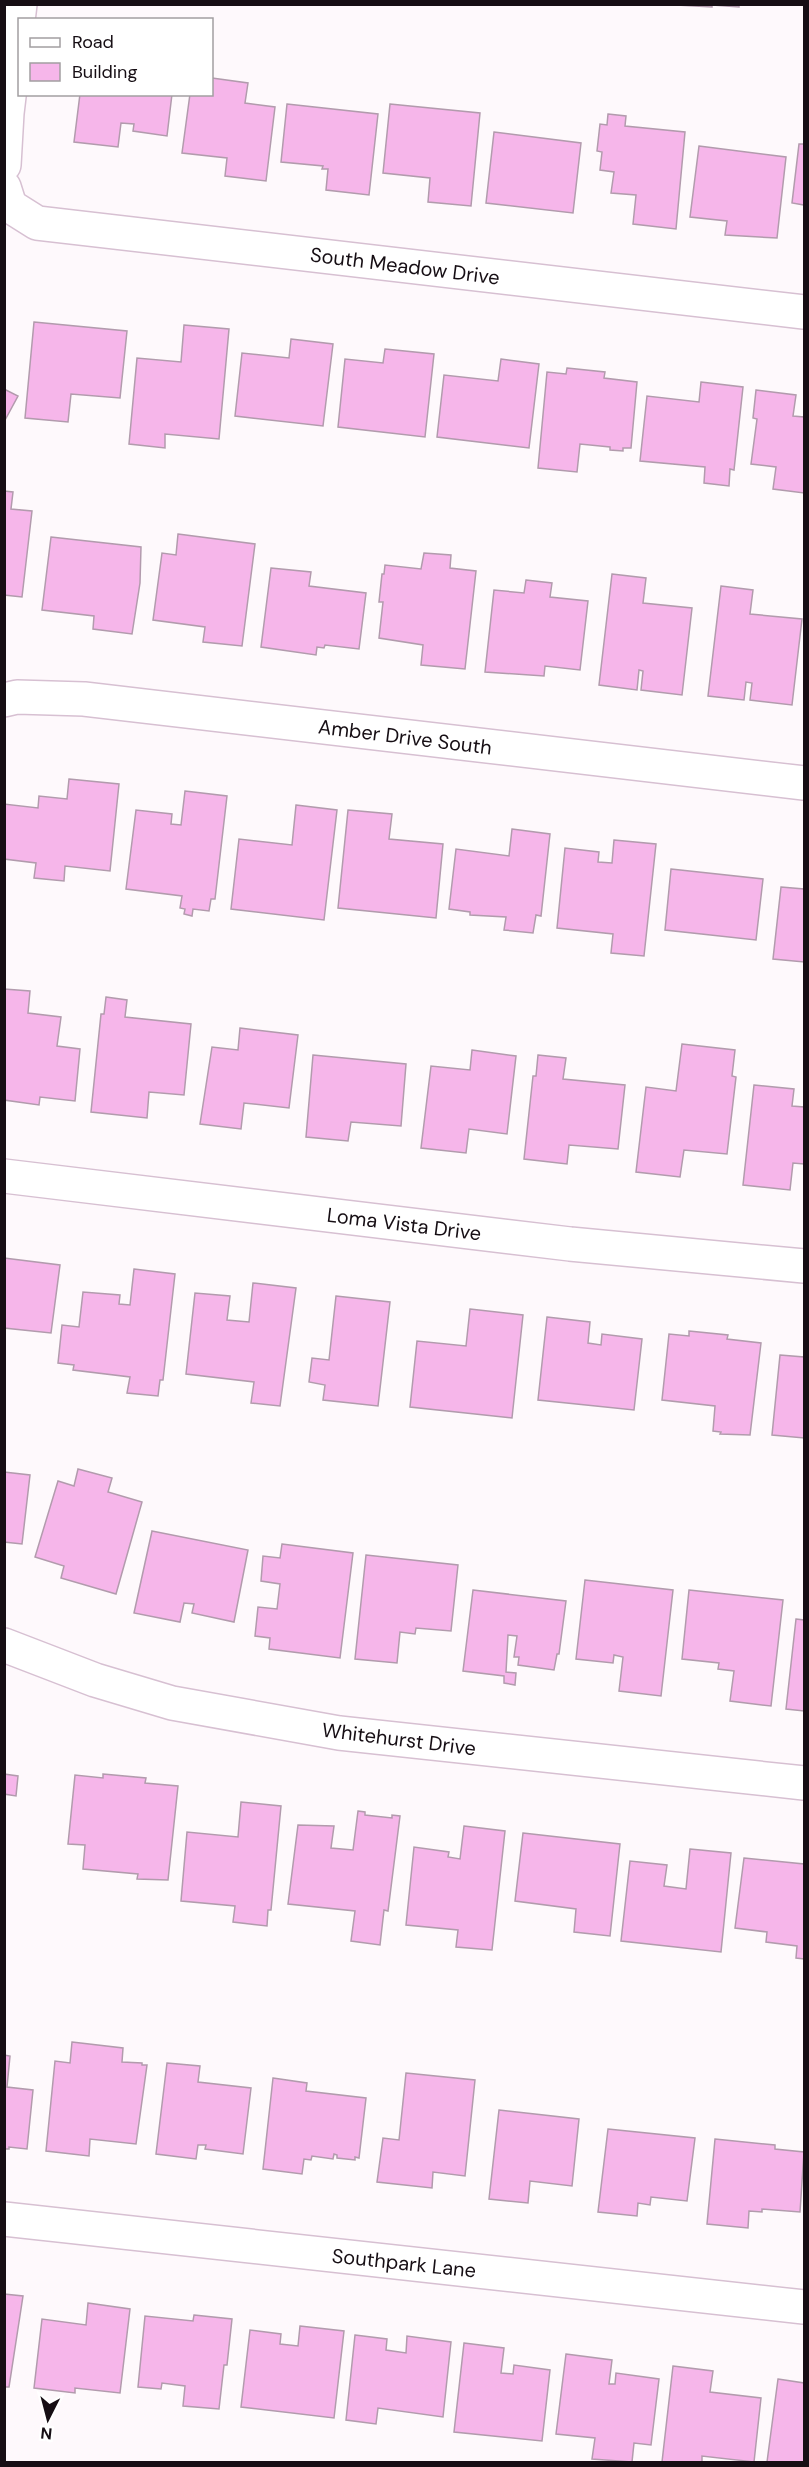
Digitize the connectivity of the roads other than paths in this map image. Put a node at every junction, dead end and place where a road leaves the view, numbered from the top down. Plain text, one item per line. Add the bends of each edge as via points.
1 (18, 21) edge
2 (4, 165) edge
3 (7, 196) edge
4 (804, 312) edge
5 (4, 700) edge
6 (804, 783) edge
7 (4, 1176) edge
8 (804, 1266) edge
9 (4, 1645) edge
10 (804, 1783) edge
11 (4, 2218) edge
12 (804, 2307) edge

1 - 2 street
3 - 4 street, South Meadow Drive via 37,223
5 - 6 street, Amber Drive South via 84,699
7 - 8 street, Loma Vista Drive via 570,1244
9 - 10 street, Whitehurst Drive via 95,1680 172,1703 339,1733
11 - 12 street, Southpark Lane

